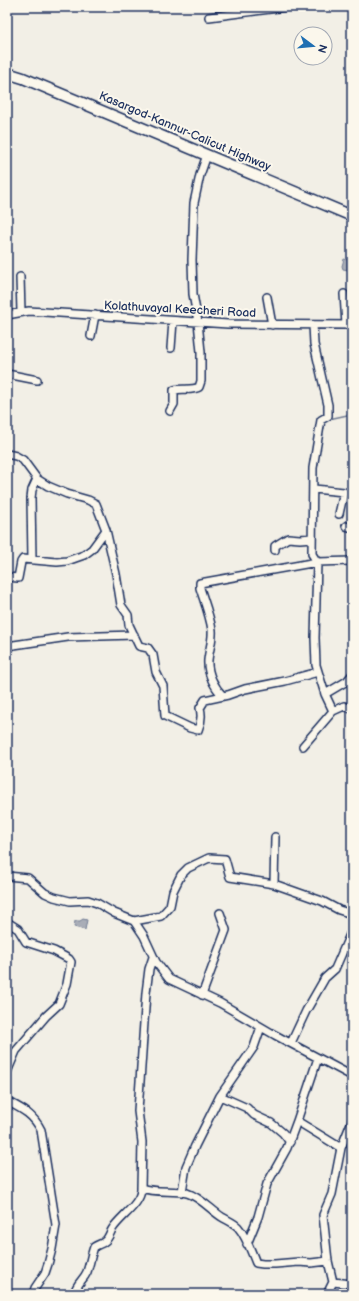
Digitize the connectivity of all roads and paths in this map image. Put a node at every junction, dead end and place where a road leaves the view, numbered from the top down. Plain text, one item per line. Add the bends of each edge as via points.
1 (286, 7) edge
2 (210, 17) dead end
3 (7, 73) edge
4 (208, 155) junction
5 (352, 216) edge
6 (20, 277) dead end
7 (344, 294) dead end
8 (267, 297) dead end
9 (21, 312) junction
10 (7, 315) edge
11 (95, 315) junction
12 (173, 321) junction
13 (198, 322) junction
14 (272, 324) junction
15 (313, 325) junction
16 (349, 325) edge
17 (91, 336) dead end
18 (171, 348) dead end
19 (7, 374) edge
20 (37, 380) dead end
21 (170, 411) dead end
22 (7, 454) edge
23 (37, 479) junction
24 (314, 489) junction
25 (339, 514) dead end
26 (106, 530) junction
27 (312, 538) junction
28 (275, 550) dead end
29 (32, 559) junction
30 (352, 561) edge
31 (316, 562) junction
32 (7, 577) edge
33 (134, 635) junction
34 (7, 646) edge
35 (318, 672) junction
36 (352, 676) edge
37 (325, 694) junction
38 (223, 696) junction
39 (352, 709) edge
40 (333, 711) junction
41 (303, 746) dead end
42 (275, 837) dead end
43 (7, 876) edge
44 (274, 884) junction
45 (220, 914) dead end
46 (352, 914) edge
47 (134, 920) junction
48 (7, 922) edge
49 (352, 930) edge
50 (153, 957) junction
51 (202, 995) junction
52 (261, 1027) junction
53 (291, 1043) junction
54 (318, 1058) junction
55 (7, 1072) edge
56 (352, 1076) edge
57 (220, 1096) junction
58 (7, 1101) edge
59 (297, 1121) junction
60 (352, 1121) edge
61 (290, 1142) junction
62 (341, 1148) junction
63 (141, 1188) junction
64 (182, 1192) junction
65 (247, 1244) junction
66 (328, 1261) junction
67 (333, 1282) junction
68 (352, 1284) edge
69 (33, 1294) edge
70 (74, 1294) edge
71 (327, 1294) edge

1 - 2 street
3 - 4 highway, Kasargod-Kannur-Calicut Highway
4 - 5 highway, Kasargod-Kannur-Calicut Highway
4 - 13 street via 200,175 194,203 193,294
6 - 9 street
7 - 16 street
8 - 14 street
9 - 10 street, Kolathuvayal Keecheri Road
9 - 11 street, Kolathuvayal Keecheri Road
11 - 12 street, Kolathuvayal Keecheri Road
11 - 17 street
12 - 13 street, Kolathuvayal Keecheri Road
12 - 18 street
13 - 14 street, Kolathuvayal Keecheri Road
13 - 21 street via 201,352 199,387 174,390 174,404
14 - 15 street, Kolathuvayal Keecheri Road
15 - 16 street, Kolathuvayal Keecheri Road
15 - 24 street via 314,344 328,405 328,416 321,420 318,432
19 - 20 street
22 - 23 street via 24,460
23 - 26 street via 48,486 96,504
23 - 29 street via 31,498
24 - 25 street via 344,492
24 - 27 street
26 - 29 street via 84,556 57,562
26 - 33 street via 121,605 128,615
27 - 28 street via 288,538 275,546
27 - 31 street via 312,554
29 - 32 street via 23,559 18,578
30 - 31 street
31 - 35 street via 315,638
31 - 38 street via 200,583 212,629 208,671 217,691
33 - 34 street via 68,637
33 - 38 street via 139,646 148,648 153,655 156,672 163,686 165,716 198,730 201,704 205,700
35 - 37 street
35 - 38 street
36 - 37 street
37 - 40 street
39 - 40 street via 344,706
40 - 41 street
42 - 44 street
43 - 47 street via 28,878 54,897 70,901 88,900
44 - 46 street
44 - 47 street via 230,877 225,859 209,858 188,868 181,875 170,906 161,916
45 - 51 street via 226,930
47 - 50 street
48 - 55 street via 18,929 26,942 54,951 71,962 67,984 59,1004 16,1051
49 - 53 street via 335,969 324,978
50 - 51 street via 169,979
50 - 63 street via 146,992 138,1111 142,1142
51 - 52 street
52 - 53 street
52 - 57 street via 254,1047
53 - 54 street
54 - 56 street
54 - 59 street
57 - 61 street via 247,1108 254,1115 271,1123
57 - 64 street via 186,1168
58 - 69 street via 25,1110 41,1130 56,1225 45,1273
59 - 61 street
59 - 62 street
60 - 62 street
61 - 65 street via 267,1184 258,1218
62 - 66 street via 332,1194 323,1215
63 - 64 street
63 - 70 street via 138,1198 113,1227 105,1242 94,1246 86,1272 77,1284
64 - 65 street via 190,1194 237,1226
65 - 66 street via 256,1262 262,1264
66 - 67 street
67 - 68 street
67 - 71 street

